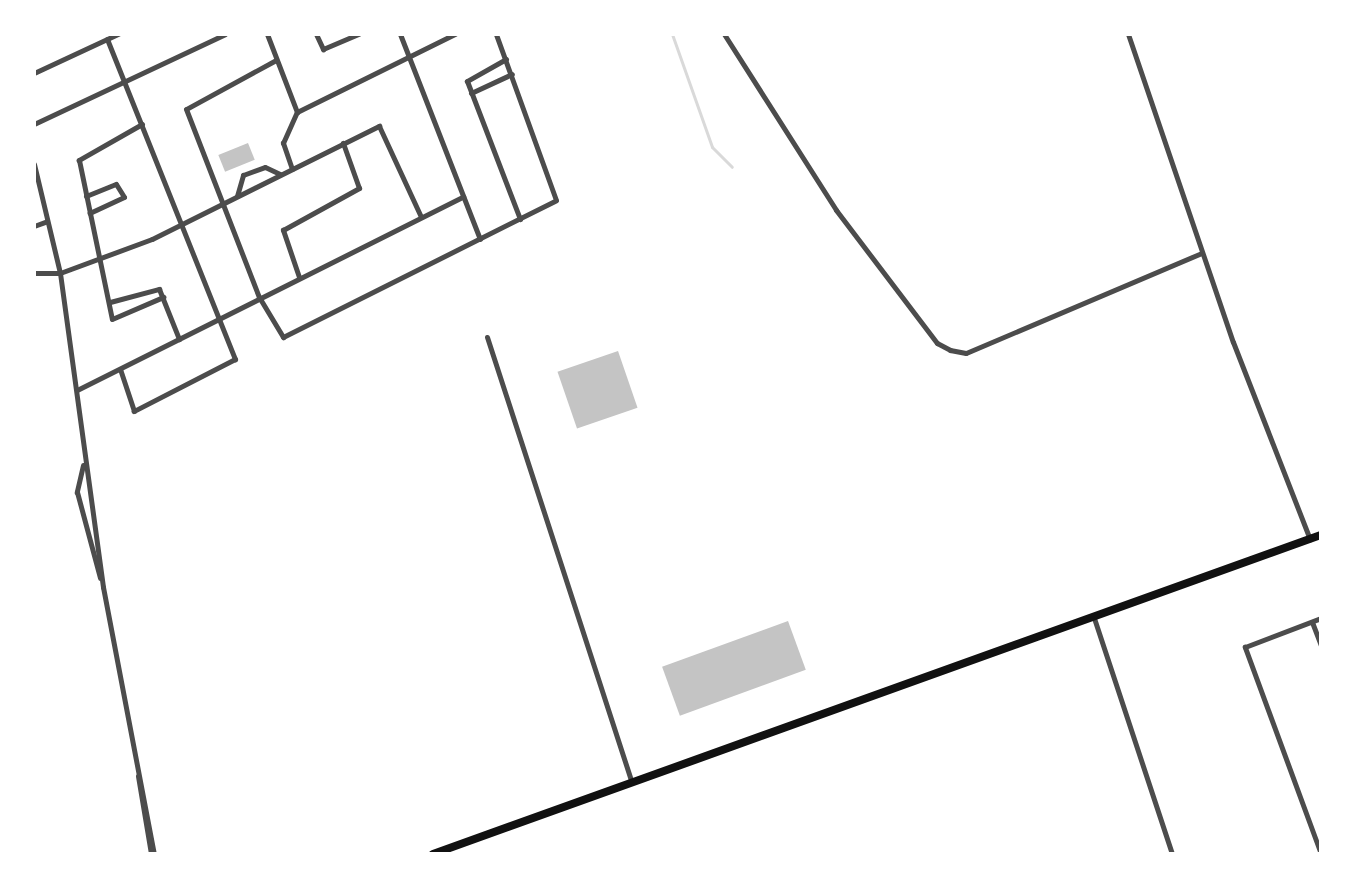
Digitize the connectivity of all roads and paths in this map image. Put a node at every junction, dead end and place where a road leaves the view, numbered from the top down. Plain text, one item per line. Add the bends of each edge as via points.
1 (118, 34) edge
2 (225, 34) edge
3 (267, 34) edge
4 (316, 34) edge
5 (359, 34) edge
6 (400, 34) edge
7 (496, 34) edge
8 (724, 34) edge
9 (1128, 34) edge
10 (451, 35) edge
11 (107, 39) junction
12 (410, 58) junction
13 (506, 59) junction
14 (276, 60) junction
15 (34, 73) edge
16 (512, 74) junction
17 (125, 81) junction
18 (471, 93) junction
19 (297, 112) junction
20 (34, 124) edge
21 (142, 124) junction
22 (343, 143) junction
23 (34, 164) edge
24 (292, 169) junction
25 (280, 174) junction
26 (86, 196) junction
27 (237, 196) junction
28 (463, 197) junction
29 (222, 204) junction
30 (89, 213) junction
31 (421, 217) junction
32 (520, 219) junction
33 (45, 222) junction
34 (181, 224) junction
35 (34, 226) edge
36 (480, 239) junction
37 (1202, 253) junction
38 (99, 257) junction
39 (34, 273) edge
40 (60, 273) junction
41 (299, 277) junction
42 (163, 297) junction
43 (259, 297) junction
44 (110, 302) junction
45 (219, 319) junction
46 (487, 337) dead end
47 (179, 339) junction
48 (120, 369) junction
49 (77, 390) junction
50 (85, 460) junction
51 (1321, 535) edge
52 (1310, 539) junction
53 (103, 587) junction
54 (1094, 618) junction
55 (1321, 618) edge
56 (1312, 622) junction
57 (1321, 646) edge
58 (631, 781) junction
59 (1321, 822) edge
60 (1312, 825) junction
61 (152, 854) edge
62 (433, 854) edge
63 (1172, 854) edge
64 (1321, 854) edge

1 - 11 street
2 - 17 street
3 - 14 street
4 - 5 street via 326,49
6 - 12 street
7 - 13 street
8 - 37 street via 836,210 937,343 950,350 966,353
9 - 37 street
10 - 12 street
11 - 15 street
11 - 17 street
12 - 19 street
12 - 28 street
13 - 16 street
13 - 18 street via 467,78
14 - 19 street
14 - 29 street via 186,106
16 - 18 street
16 - 32 street via 558,194
17 - 20 street
17 - 21 street
18 - 32 street
19 - 24 street via 283,143
21 - 26 street via 80,154
21 - 34 street
22 - 24 street
22 - 31 street via 386,129
22 - 41 street via 359,188 283,230
23 - 33 street
24 - 25 street
25 - 27 street
25 - 27 street via 265,167 243,175
26 - 30 street
26 - 30 street via 116,184 124,197
27 - 29 street
28 - 31 street
28 - 36 street
29 - 34 street
29 - 43 street
30 - 38 street
31 - 41 street
32 - 36 street
33 - 35 street
33 - 40 street
34 - 38 street
34 - 45 street
36 - 43 street via 288,336 276,334
37 - 52 street
38 - 40 street
38 - 44 street
39 - 40 street
40 - 49 street
41 - 43 street
42 - 44 street via 154,288
42 - 44 street via 115,320
42 - 47 street
43 - 45 street
45 - 47 street
45 - 48 street via 233,364 134,411
46 - 58 street
47 - 48 street
48 - 49 street
49 - 50 street
50 - 53 street
50 - 53 street via 77,492
51 - 52 main road
52 - 54 main road
53 - 61 street
54 - 58 main road
54 - 63 street
55 - 56 street
56 - 57 street
56 - 60 street via 1245,647
58 - 62 main road
59 - 60 street
60 - 64 street

